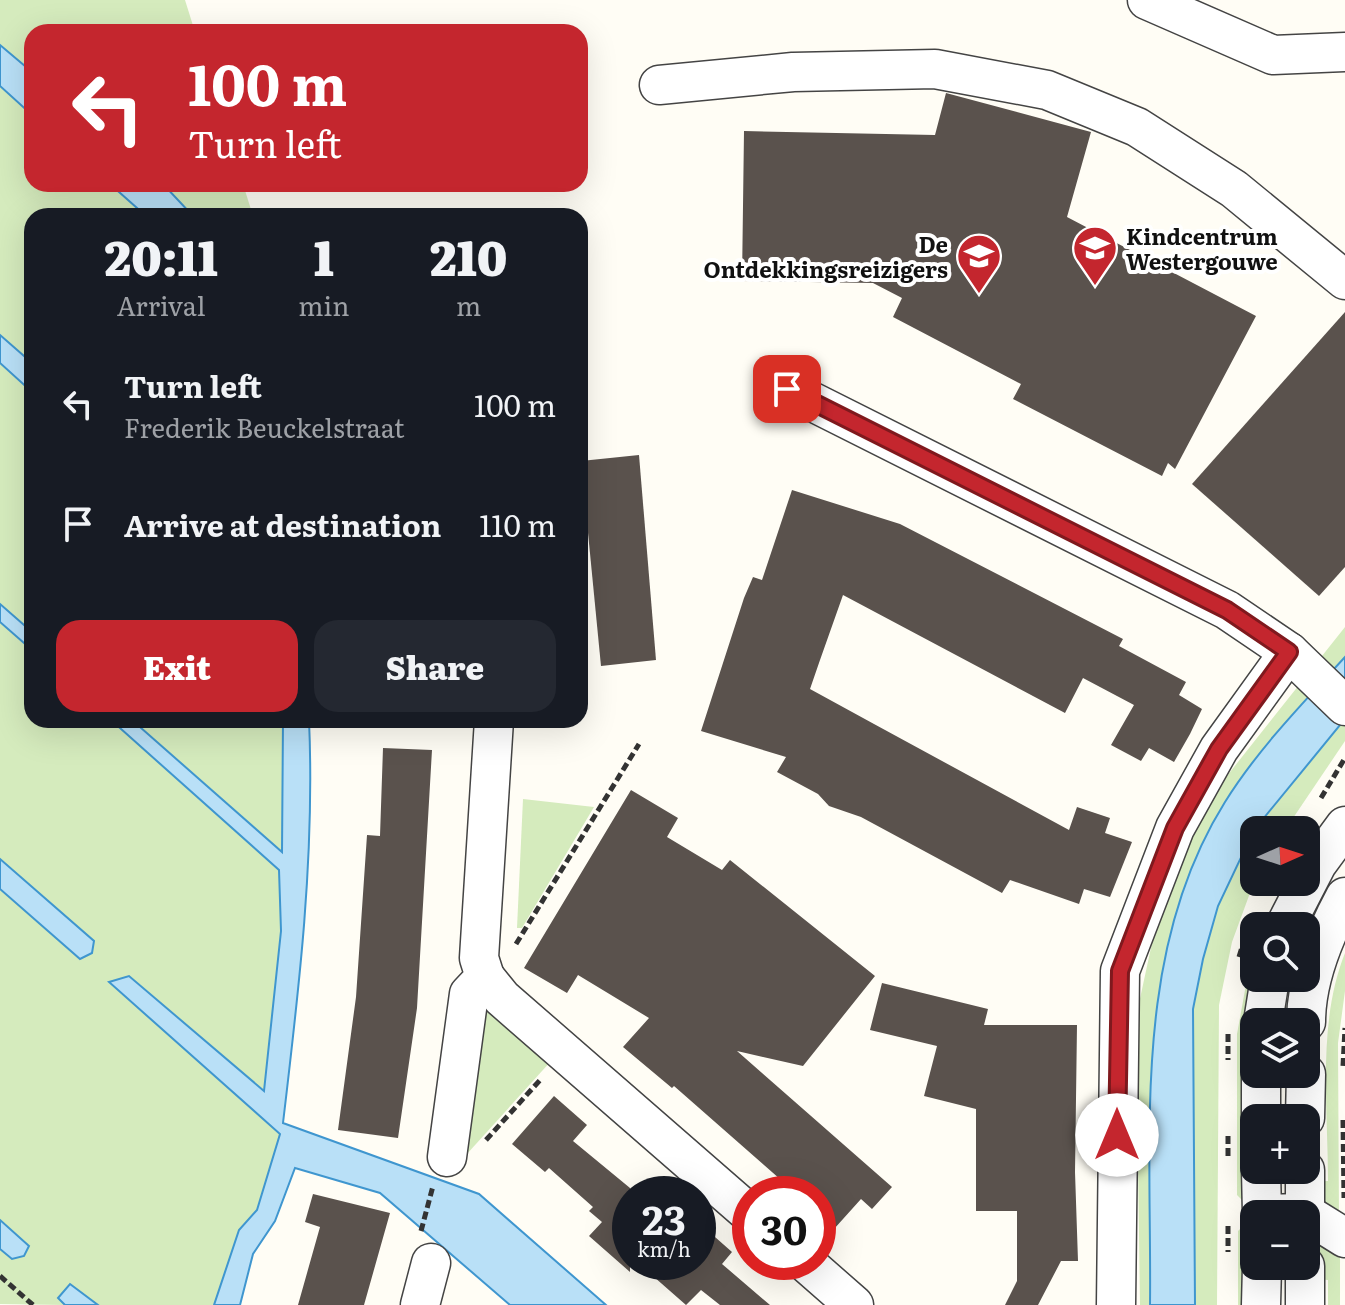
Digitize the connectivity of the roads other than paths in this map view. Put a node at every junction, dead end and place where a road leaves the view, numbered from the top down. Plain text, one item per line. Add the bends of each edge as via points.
1 (1147, 0) edge
2 (1345, 52) edge
3 (659, 85) dead end
4 (1345, 280) edge
5 (787, 389) dead end
6 (1289, 652) junction
7 (1345, 706) edge
8 (493, 728) edge
9 (1330, 815) edge
10 (1345, 897) edge
11 (1292, 912) edge
12 (485, 977) junction
13 (1309, 1008) edge
14 (442, 1162) road end
15 (732, 1198) edge
16 (1320, 1223) edge
17 (1345, 1238) edge
18 (424, 1254) road end
19 (826, 1280) edge
20 (1262, 1280) edge
21 (1305, 1280) edge
22 (420, 1305) edge
23 (854, 1305) edge
24 (1116, 1305) edge
25 (1261, 1305) edge
26 (1305, 1305) edge

1 - 2 street via 1273,55
3 - 4 street via 793,72 935,69 1047,90 1137,127 1222,181
5 - 6 street via 1227,610
6 - 7 street
6 - 24 street via 1219,749 1175,828 1120,971
8 - 12 street via 479,958
9 - 11 street via 1317,864
10 - 13 street via 1323,946
12 - 14 street via 469,994
12 - 15 street via 502,998
16 - 17 street
18 - 22 street
19 - 23 street
20 - 25 street
21 - 26 street

